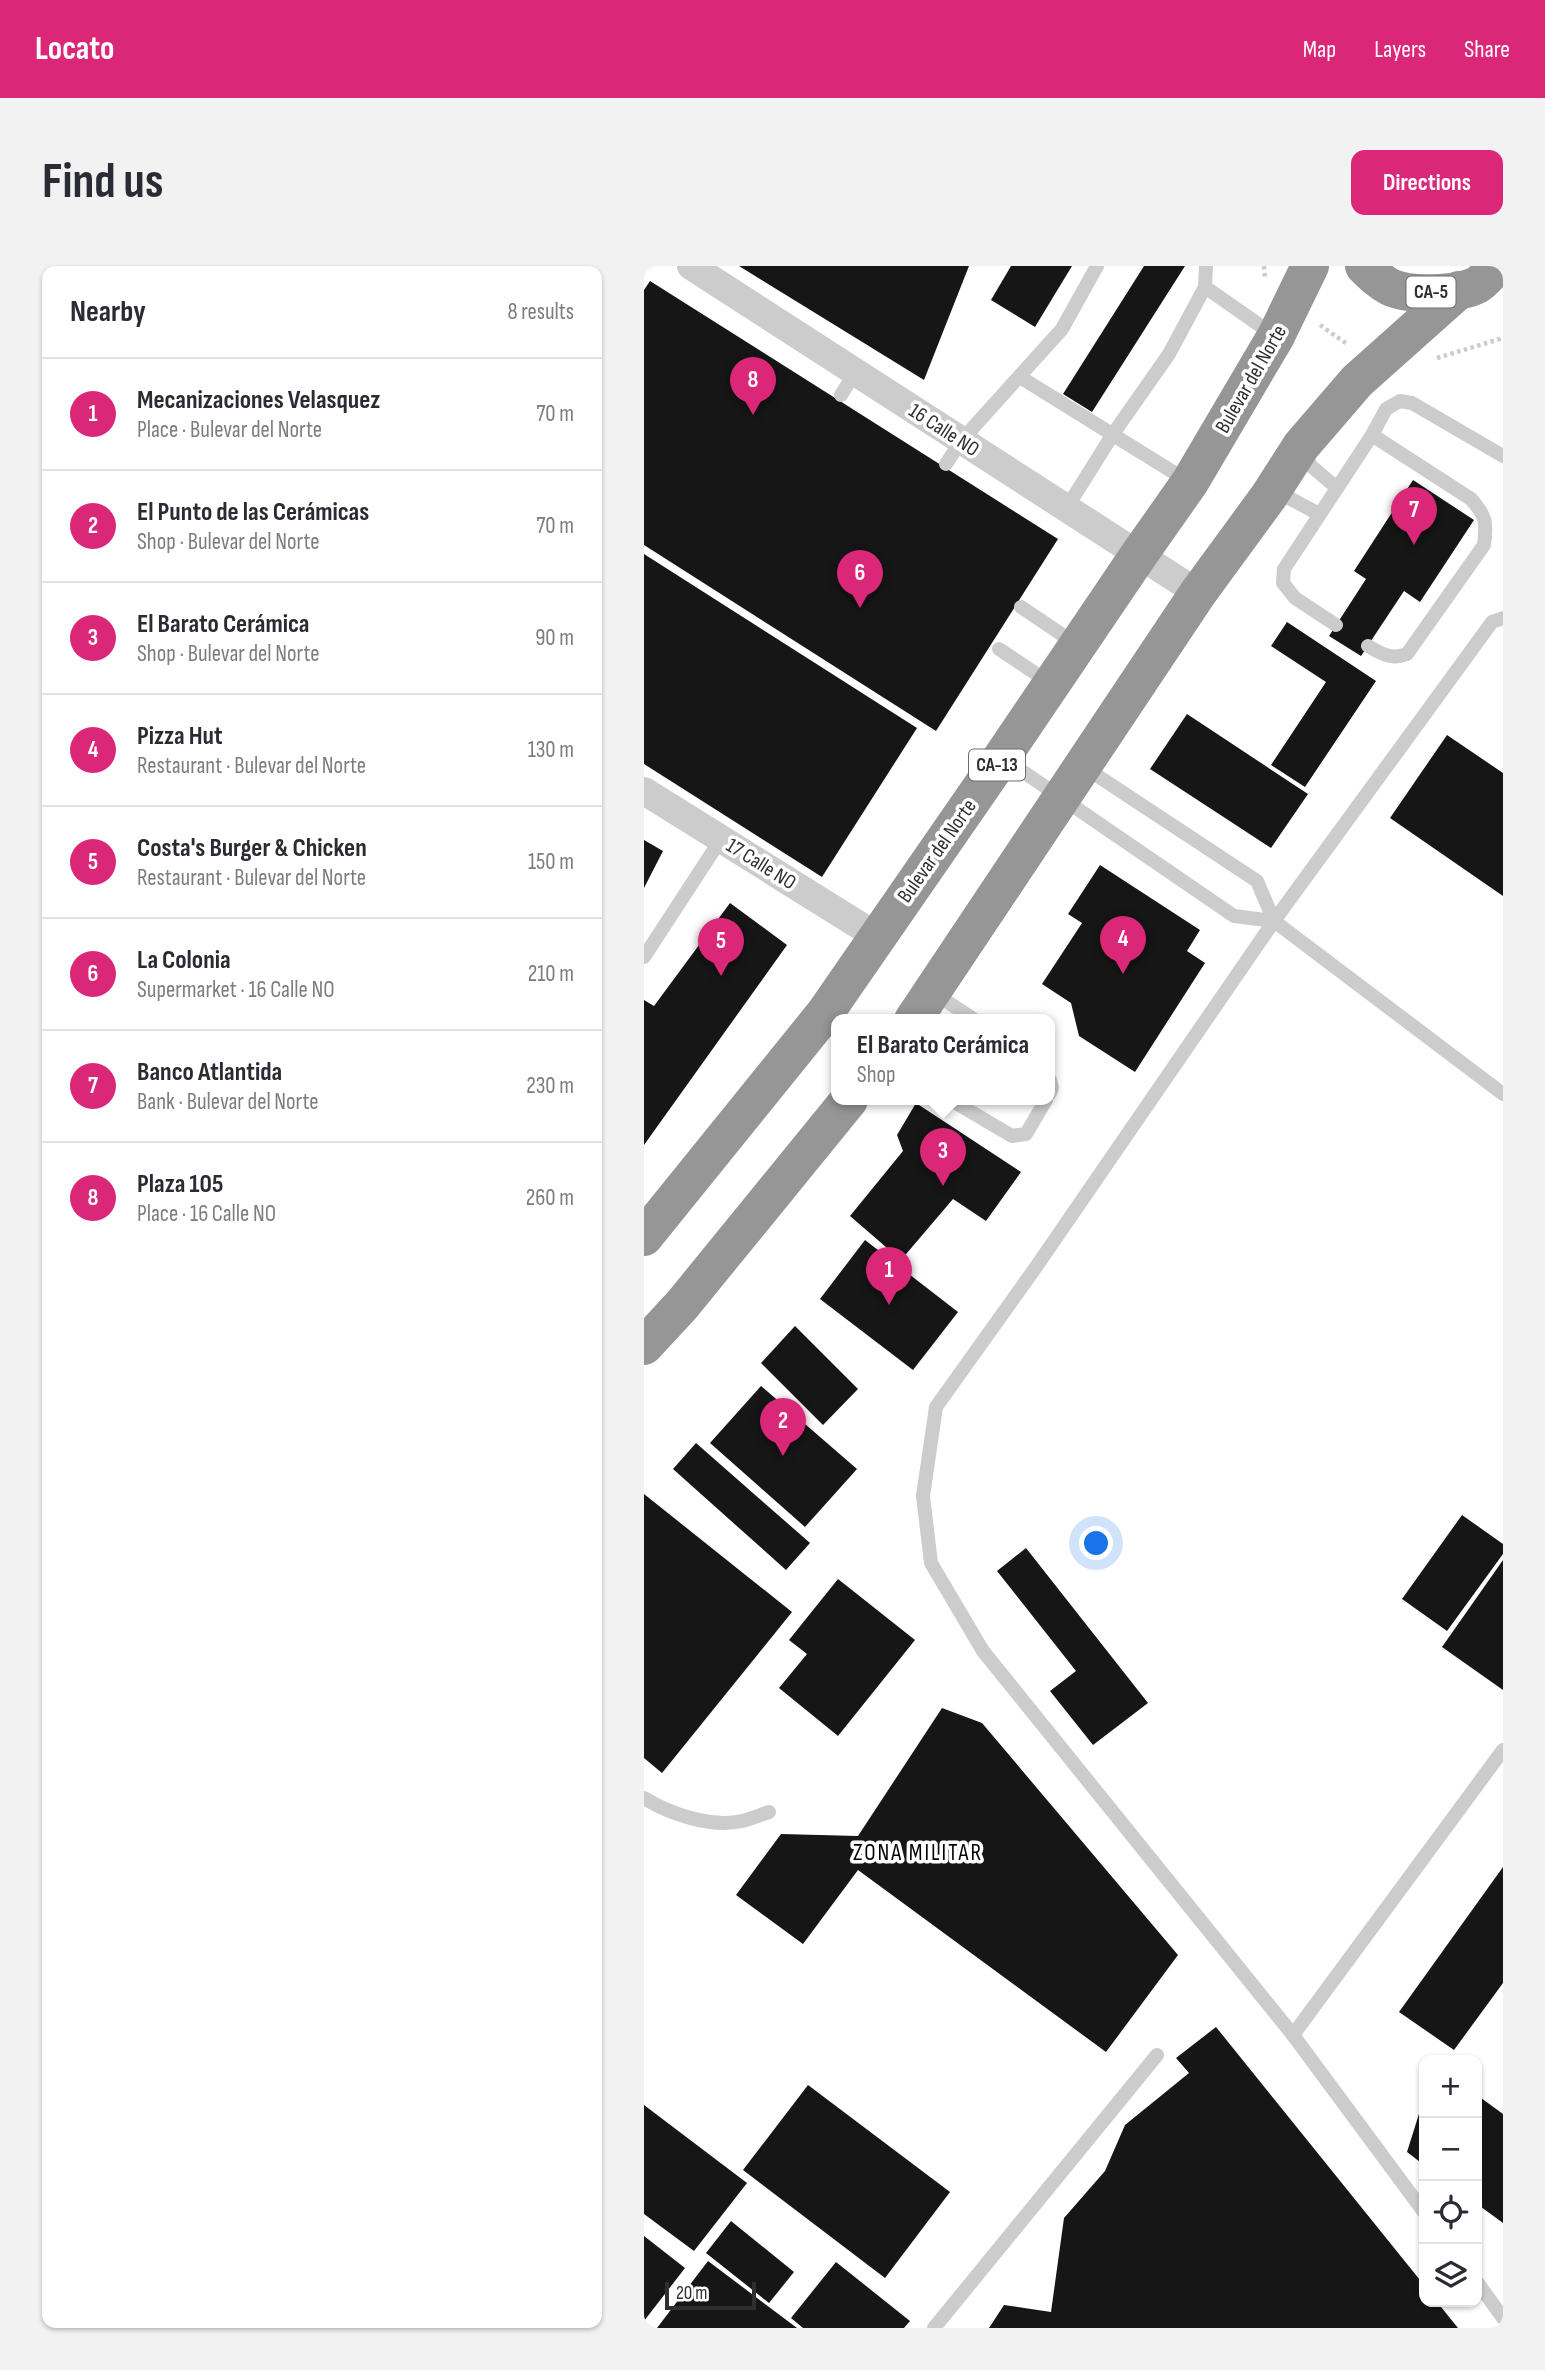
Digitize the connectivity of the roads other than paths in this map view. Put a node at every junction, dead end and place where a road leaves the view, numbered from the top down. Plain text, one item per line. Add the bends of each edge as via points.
1 (691, 266) edge
2 (1097, 266) edge
3 (1206, 266) edge
4 (1310, 266) edge
5 (1364, 266) edge
6 (1484, 283) edge
7 (1205, 287) junction
8 (1276, 336) junction
9 (1020, 377) junction
10 (1113, 434) junction
11 (1372, 435) junction
12 (1301, 446) junction
13 (953, 452) junction
14 (1503, 456) edge
15 (1190, 482) junction
16 (1337, 488) junction
17 (1269, 496) junction
18 (1066, 509) junction
19 (1319, 514) junction
20 (1138, 556) junction
21 (1198, 593) junction
22 (1021, 607) dead end
23 (1503, 618) edge
24 (1336, 625) dead end
25 (1078, 645) junction
26 (1368, 646) dead end
27 (999, 649) dead end
28 (1051, 684) junction
29 (1002, 757) junction
30 (1083, 766) junction
31 (644, 791) edge
32 (1062, 798) junction
33 (721, 839) junction
34 (1274, 920) junction
35 (878, 937) junction
36 (644, 957) edge
37 (923, 1006) edge
38 (953, 1014) edge
39 (1503, 1094) edge
40 (845, 1105) edge
41 (959, 1105) edge
42 (1043, 1105) edge
43 (644, 1237) edge
44 (644, 1346) edge
45 (1503, 1750) edge
46 (644, 1798) edge
47 (769, 1812) dead end
48 (1293, 2035) junction
49 (1157, 2055) dead end
50 (1419, 2204) edge
51 (1482, 2289) edge
52 (1503, 2318) edge
53 (934, 2328) edge

1 - 13 street, 16 Calle NO via 848,384
2 - 9 lane via 1062,329
3 - 7 lane
4 - 8 highway, Bulevar del Norte / CA-13
5 - 6 highway, CA-5 via 1391,287 1415,293
6 - 12 highway via 1357,381
7 - 8 lane
7 - 10 lane via 1169,354
8 - 15 highway, Bulevar del Norte / CA-13
9 - 10 lane
9 - 13 lane
10 - 15 lane
10 - 18 lane
11 - 14 lane via 1386,409 1400,401 1412,403
11 - 16 lane
11 - 26 lane via 1471,499 1484,513 1486,528 1484,545 1407,654 1387,657
12 - 16 lane via 1311,466
12 - 17 highway
13 - 18 street, 16 Calle NO
15 - 20 highway, Bulevar del Norte / CA-13
16 - 19 lane
17 - 19 lane via 1289,498
17 - 21 highway
18 - 20 street, 16 Calle NO
19 - 24 lane via 1284,569 1283,583 1295,598
20 - 21 street, 16 Calle NO
20 - 25 highway, Bulevar del Norte / CA-13
21 - 30 highway
22 - 25 lane
23 - 34 lane via 1492,622
25 - 28 highway, Bulevar del Norte / CA-13
27 - 28 lane
28 - 29 highway, Bulevar del Norte / CA-13
29 - 32 lane
29 - 35 highway, Bulevar del Norte / CA-13
30 - 32 highway
30 - 34 lane via 1257,881
31 - 33 street, 17 Calle NO
32 - 34 lane via 1234,916
32 - 37 highway
33 - 35 street, 17 Calle NO
33 - 36 lane
34 - 39 lane
34 - 48 lane via 936,1407 923,1496 931,1563 983,1651
35 - 43 highway, Bulevar del Norte / CA-13 via 825,1013
37 - 38 lane
40 - 44 highway
41 - 42 lane via 1012,1136 1026,1134
45 - 48 lane
46 - 47 lane via 711,1822 740,1822
48 - 50 lane
49 - 53 lane
51 - 52 lane

